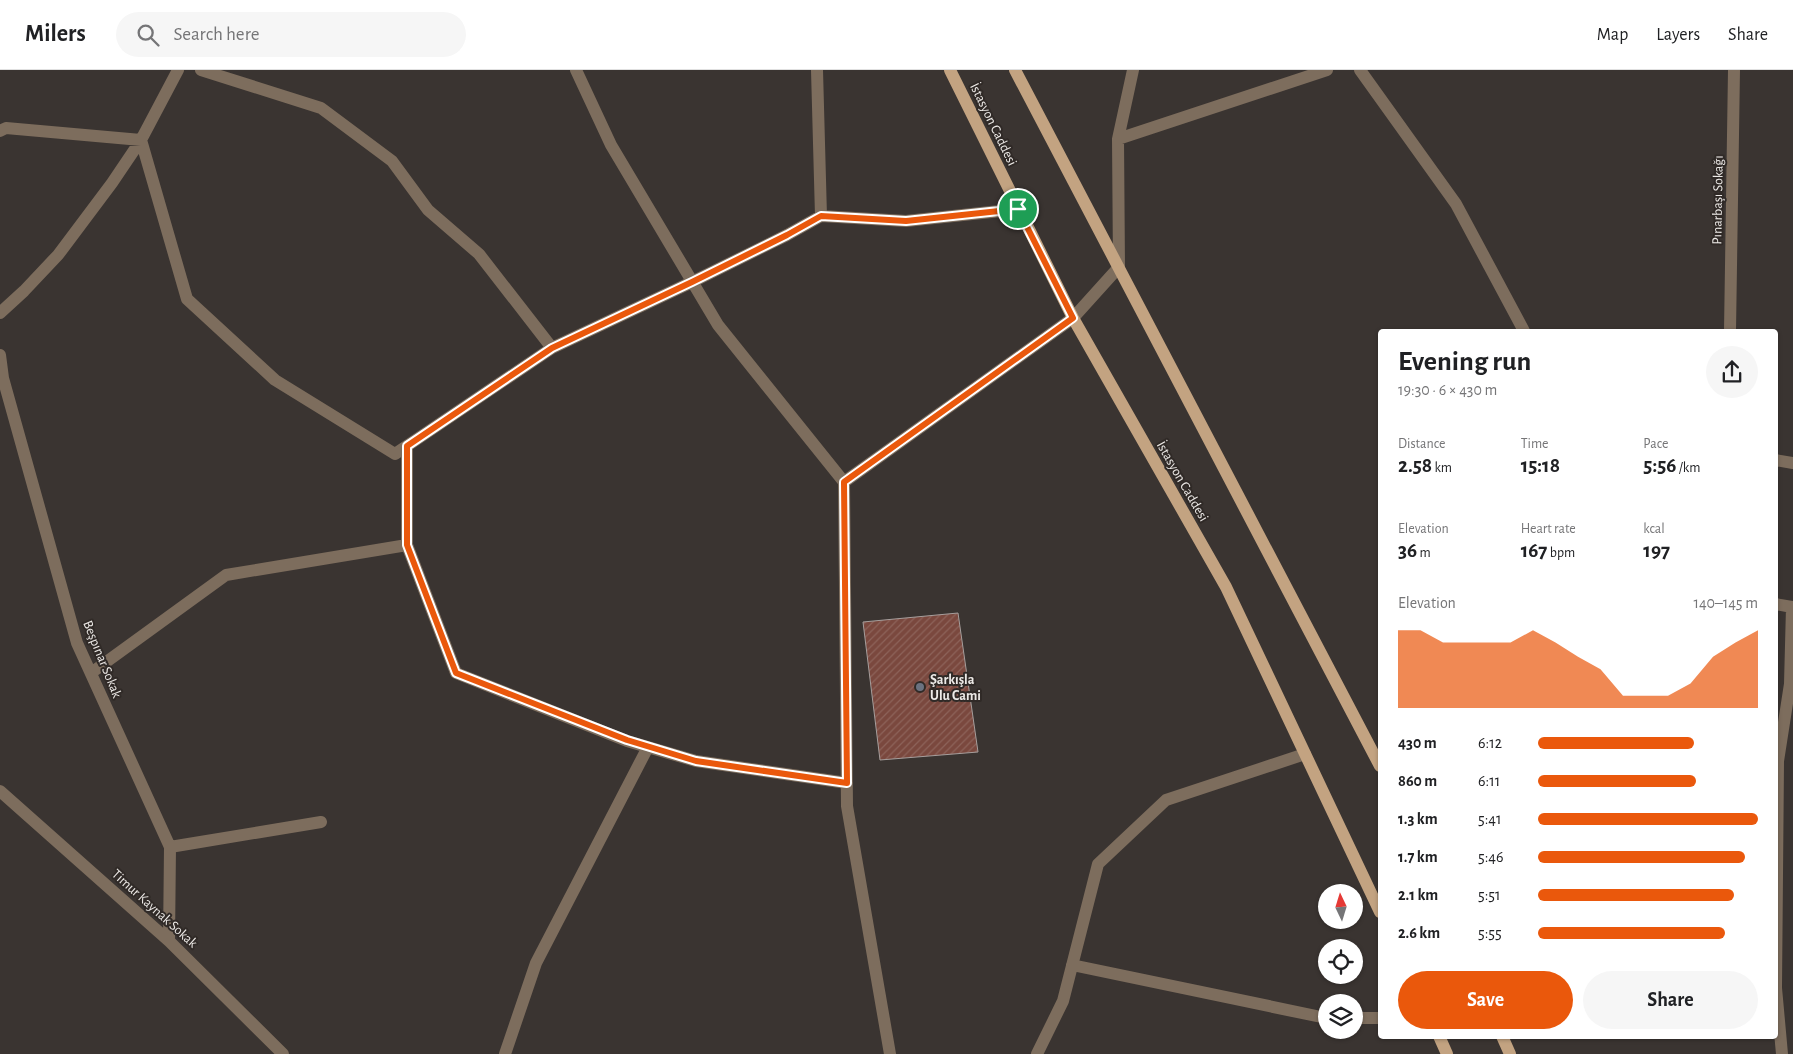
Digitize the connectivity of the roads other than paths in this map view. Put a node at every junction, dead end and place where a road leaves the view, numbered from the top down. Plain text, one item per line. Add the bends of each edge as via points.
1 (178, 70) edge
2 (201, 70) edge
3 (576, 70) edge
4 (816, 70) edge
5 (950, 70) edge
6 (1016, 70) edge
7 (1133, 70) edge
8 (1327, 70) edge
9 (1360, 70) edge
10 (1734, 70) edge
11 (0, 131) edge
12 (1118, 139) junction
13 (141, 140) junction
14 (1018, 209) junction
15 (821, 216) junction
16 (1119, 268) junction
17 (692, 282) junction
18 (0, 313) edge
19 (1073, 318) junction
20 (1523, 329) edge
21 (1730, 329) edge
22 (552, 348) junction
23 (0, 355) edge
24 (407, 446) junction
25 (1778, 460) edge
26 (1793, 463) edge
27 (844, 482) junction
28 (407, 545) junction
29 (1778, 605) edge
30 (91, 673) junction
31 (1792, 684) edge
32 (648, 747) junction
33 (1778, 751) edge
34 (1305, 754) junction
35 (1378, 762) edge
36 (847, 783) junction
37 (0, 791) edge
38 (321, 822) dead end
39 (170, 847) junction
40 (1378, 908) edge
41 (169, 940) junction
42 (1072, 964) junction
43 (1778, 1010) edge
44 (1318, 1016) edge
45 (1363, 1018) edge
46 (1378, 1018) edge
47 (1440, 1039) edge
48 (1503, 1039) edge
49 (283, 1054) edge
50 (505, 1054) edge
51 (890, 1054) edge
52 (1037, 1054) edge
53 (1447, 1054) edge
54 (1510, 1054) edge
55 (1782, 1054) edge

1 - 13 street
2 - 22 street via 321,108 392,161 428,210 479,254
3 - 17 street via 611,146
4 - 15 street
5 - 14 main road, İstasyon Caddesi
6 - 16 main road
7 - 12 street
8 - 12 street
9 - 20 street via 1456,204
10 - 21 street, Pınarbaşı Sokağı
11 - 13 street via 6,128
12 - 16 street
13 - 18 street via 58,255
13 - 24 street via 187,299 275,380 395,454
14 - 15 street via 906,221
14 - 19 main road, İstasyon Caddesi
15 - 17 street
16 - 19 street
16 - 35 main road
17 - 22 street
17 - 27 street via 718,325
19 - 27 street
19 - 34 main road, İstasyon Caddesi via 1226,586
22 - 24 street
23 - 30 street, Beşpınar Sokak via 2,378 75,634
24 - 28 street
25 - 26 street
27 - 36 street
28 - 30 street via 226,575
28 - 32 street via 456,673
29 - 31 street via 1792,607
30 - 39 street, Beşpınar Sokak
31 - 33 street
32 - 36 street via 696,761
32 - 50 street via 536,963
34 - 40 main road, İstasyon Caddesi
34 - 42 street via 1166,800 1098,864
36 - 51 street via 847,806
37 - 41 street, Timur Kaynak Sokak
38 - 39 street
39 - 41 street, Beşpınar Sokak
41 - 49 street, Timur Kaynak Sokak
42 - 44 street
42 - 52 street via 1063,1001
43 - 55 street
45 - 46 street
47 - 53 main road
48 - 54 main road

